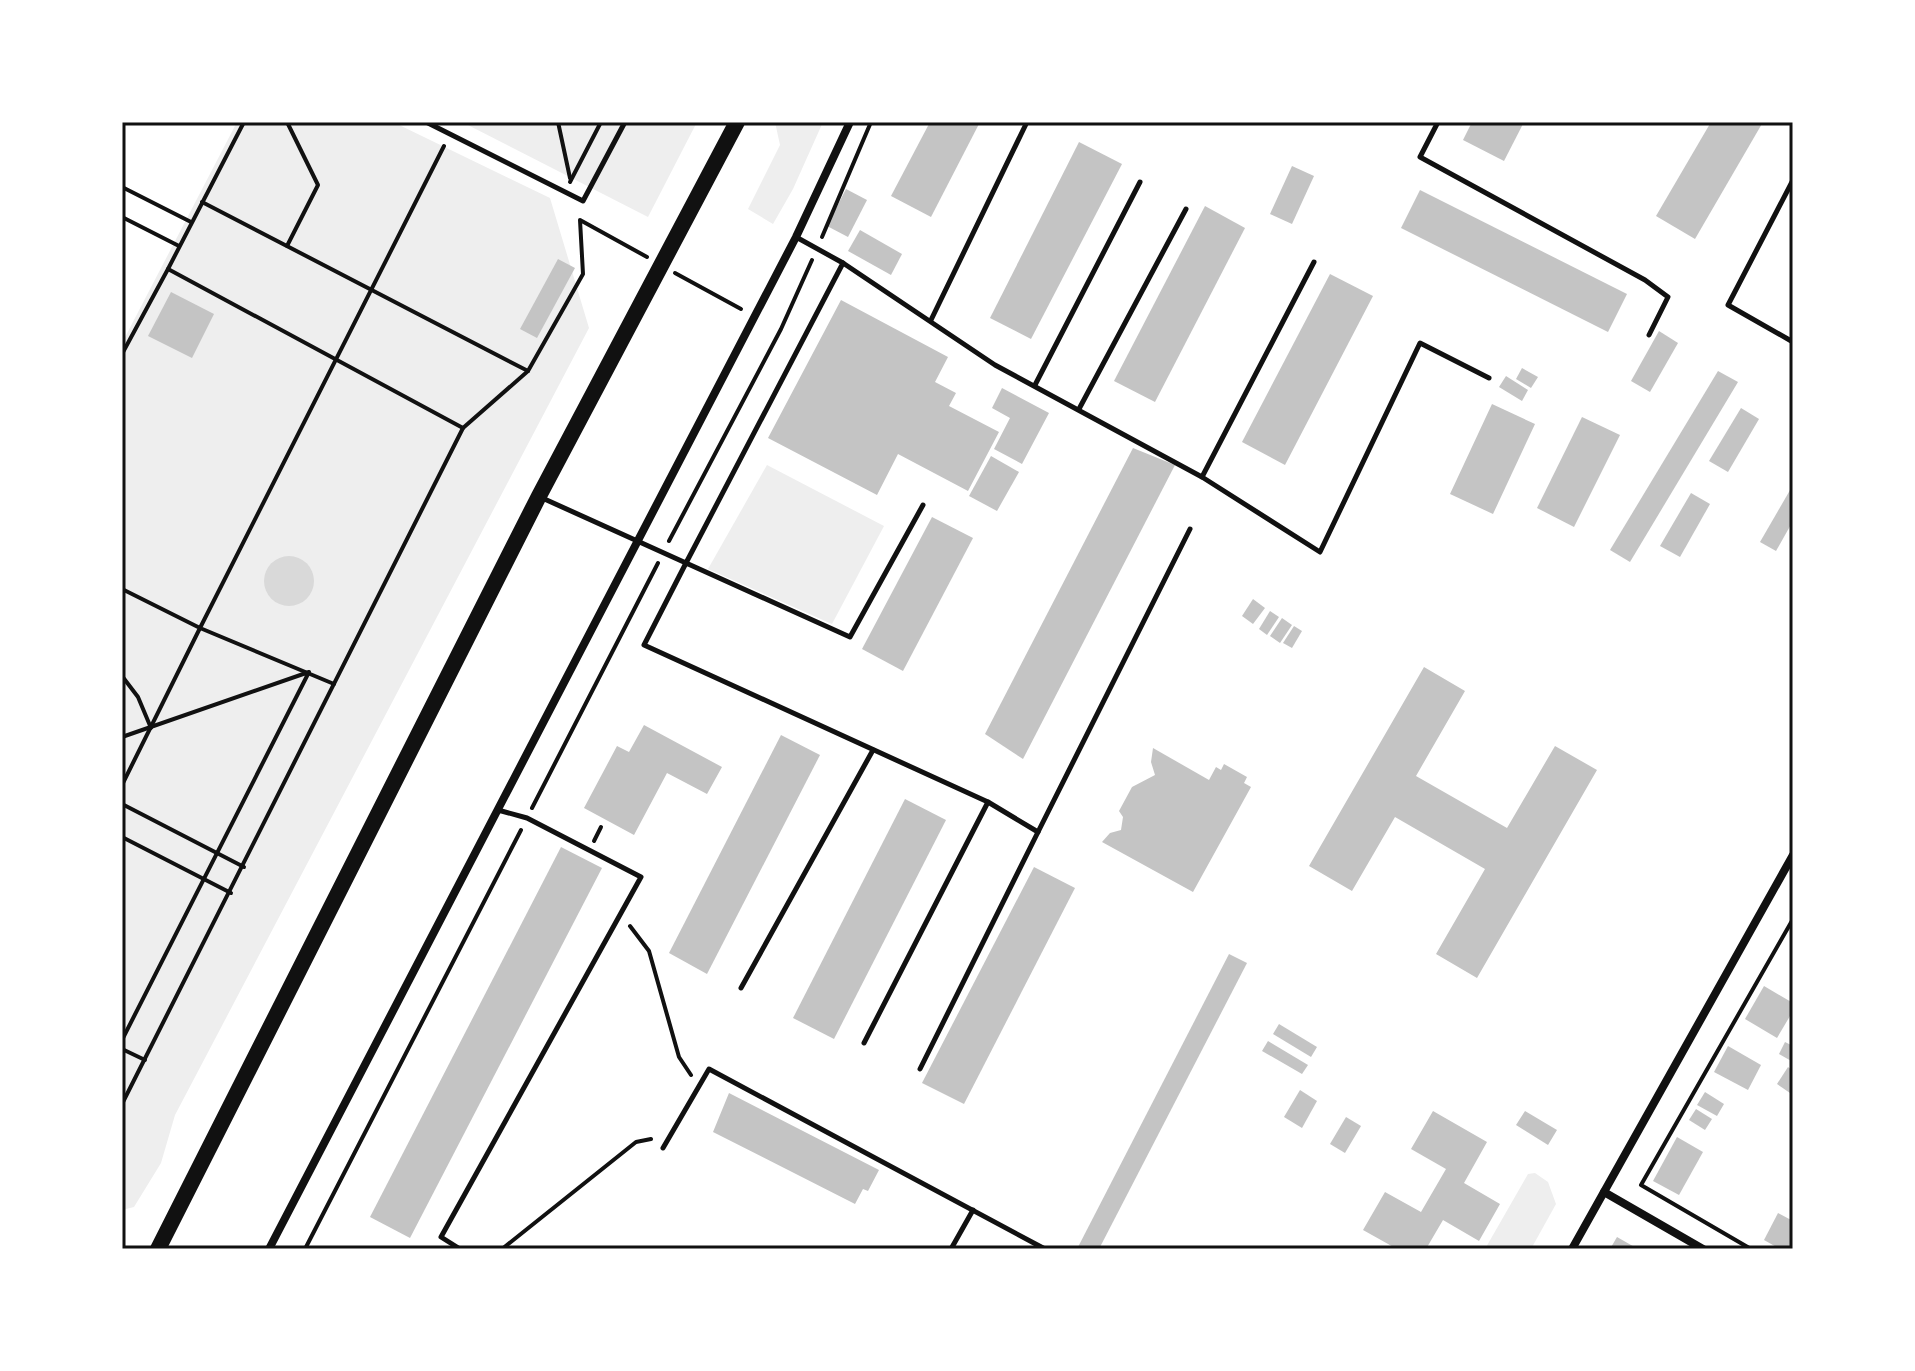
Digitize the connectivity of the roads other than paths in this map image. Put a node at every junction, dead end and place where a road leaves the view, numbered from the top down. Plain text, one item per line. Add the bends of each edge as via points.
1 (426, 122) edge
2 (625, 122) edge
3 (850, 122) edge
4 (1027, 122) edge
5 (1438, 122) edge
6 (734, 123) edge
7 (1793, 180) edge
8 (1140, 182) dead end
9 (1186, 209) dead end
10 (796, 237) junction
11 (1314, 262) dead end
12 (843, 263) junction
13 (931, 320) junction
14 (1649, 335) dead end
15 (1793, 342) edge
16 (1489, 378) dead end
17 (1035, 385) junction
18 (1079, 409) junction
19 (1202, 477) junction
20 (539, 496) junction
21 (923, 505) dead end
22 (1190, 529) dead end
23 (636, 542) junction
24 (686, 563) junction
25 (873, 750) junction
26 (988, 802) junction
27 (497, 810) junction
28 (1038, 832) junction
29 (1793, 855) edge
30 (741, 988) dead end
31 (864, 1043) dead end
32 (920, 1069) dead end
33 (663, 1148) dead end
34 (1604, 1192) junction
35 (973, 1210) junction
36 (158, 1249) edge
37 (269, 1249) edge
38 (460, 1249) edge
39 (951, 1249) edge
40 (1045, 1249) edge
41 (1572, 1249) edge
42 (1703, 1249) edge

1 - 2 lane via 583,201
3 - 10 street
4 - 13 lane
5 - 14 lane via 1420,157 1668,297
6 - 20 main road
7 - 15 lane via 1728,305
8 - 17 lane
9 - 18 lane
10 - 12 lane
10 - 23 street
11 - 19 lane
12 - 13 lane
12 - 24 lane
13 - 17 lane via 995,365
16 - 19 lane via 1420,343 1320,552
17 - 18 lane
18 - 19 lane
20 - 23 lane
20 - 36 main road
21 - 24 lane via 850,637
22 - 28 lane
23 - 24 lane
23 - 27 street
24 - 25 lane via 644,645
25 - 26 lane
25 - 30 lane
26 - 28 lane
26 - 31 lane
27 - 37 street
27 - 38 lane via 527,818 641,877 441,1237
28 - 32 lane
29 - 34 street
33 - 35 lane via 709,1069
34 - 41 street
34 - 42 street
35 - 39 lane
35 - 40 lane

